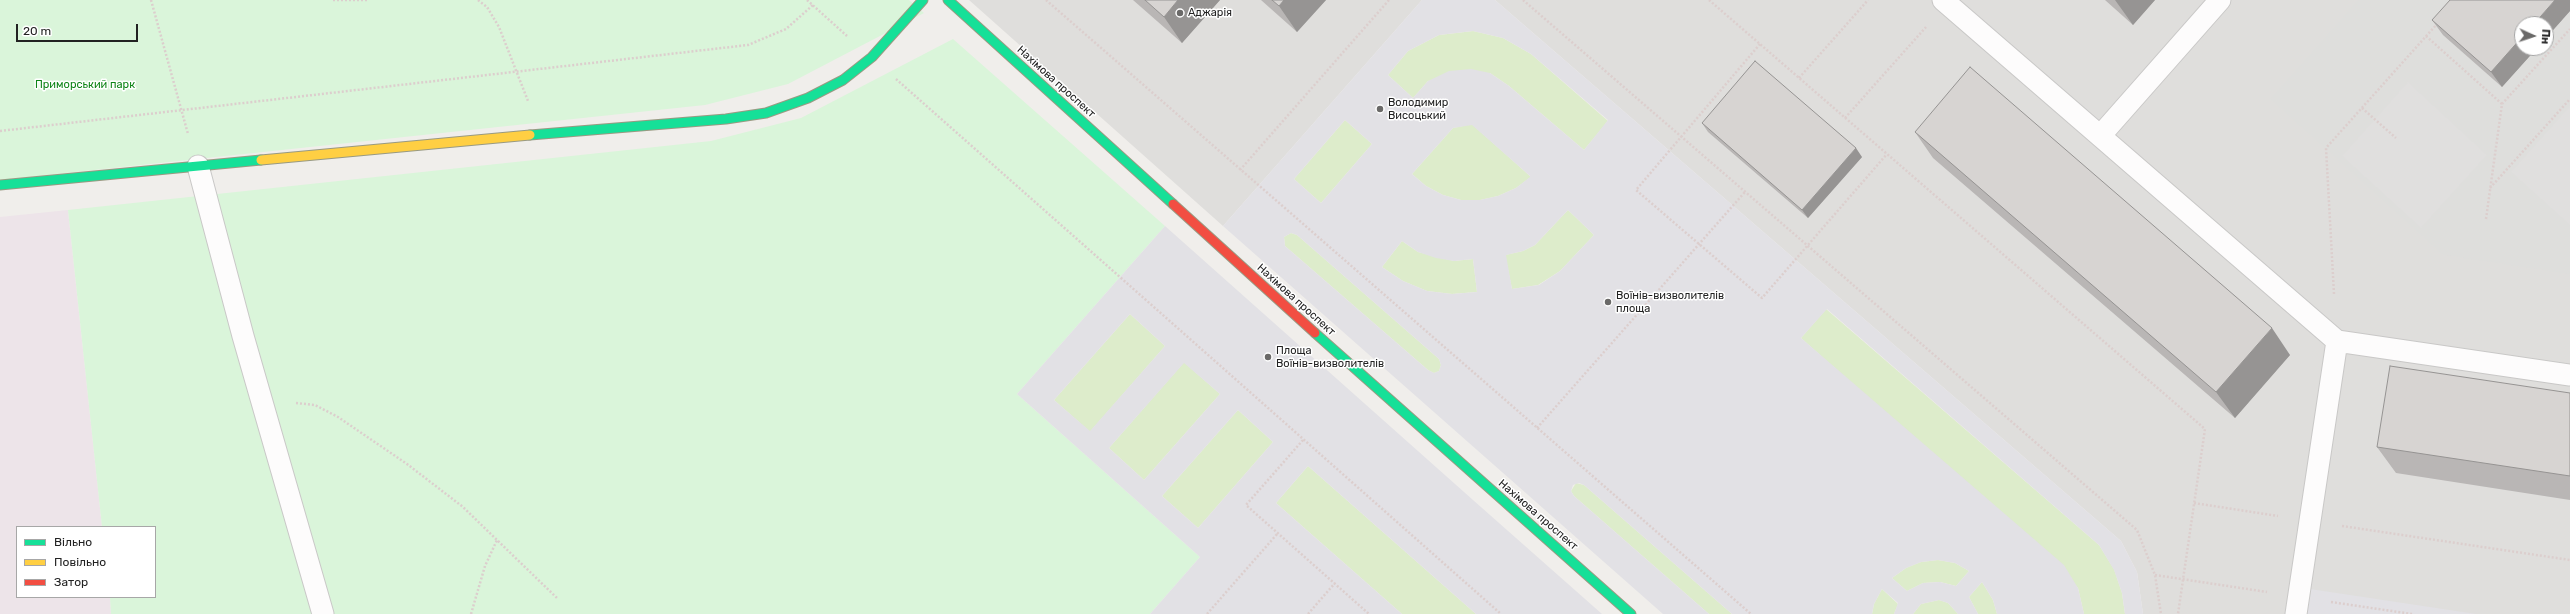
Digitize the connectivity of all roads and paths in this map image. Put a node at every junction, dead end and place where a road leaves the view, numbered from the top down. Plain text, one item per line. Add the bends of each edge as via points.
1 (151, 0) edge
2 (333, 0) edge
3 (367, 0) edge
4 (478, 0) edge
5 (807, 0) edge
6 (923, 0) edge
7 (948, 0) edge
8 (1046, 0) edge
9 (1389, 0) edge
10 (1523, 0) edge
11 (1708, 0) edge
12 (1868, 0) edge
13 (2220, 0) edge
14 (1945, 2) edge
15 (813, 5) junction
16 (2440, 21) edge
17 (2570, 29) edge
18 (2426, 36) junction
19 (1760, 44) junction
20 (872, 57) junction
21 (517, 70) junction
22 (1799, 78) junction
23 (2570, 99) edge
24 (2502, 104) junction
25 (2362, 108) junction
26 (181, 110) junction
27 (1845, 118) junction
28 (0, 131) edge
29 (540, 134) junction
30 (2100, 136) junction
31 (1681, 137) junction
32 (2396, 138) dead end
33 (1887, 154) junction
34 (198, 166) junction
35 (1240, 170) junction
36 (0, 185) edge
37 (2490, 188) junction
38 (1745, 192) junction
39 (2486, 219) dead end
40 (1699, 244) junction
41 (1808, 246) junction
42 (2337, 340) junction
43 (2570, 375) edge
44 (263, 405) junction
45 (1537, 428) junction
46 (1303, 440) junction
47 (2194, 503) junction
48 (2310, 520) junction
49 (1278, 533) junction
50 (497, 540) junction
51 (2570, 560) edge
52 (2155, 575) junction
53 (2183, 579) junction
54 (1334, 583) junction
55 (558, 598) dead end
56 (2297, 605) edge
57 (323, 614) edge
58 (471, 614) edge
59 (1206, 614) edge
60 (1308, 614) edge
61 (1369, 614) edge
62 (1500, 614) edge
63 (1631, 614) edge
64 (1751, 614) edge
65 (2161, 614) edge
66 (2178, 614) edge
67 (2412, 614) edge

1 - 26 path
2 - 3 path
4 - 21 path via 487,7 499,27
5 - 15 path
6 - 20 street
7 - 63 street, Нахімова проспект via 1295,316
8 - 35 path
9 - 35 path
10 - 31 path
11 - 19 path
12 - 22 path
13 - 30 lane
14 - 27 path
14 - 30 lane
15 - 20 path
15 - 21 path via 786,29 748,45
16 - 18 path
17 - 24 path
18 - 24 path
18 - 25 path
19 - 22 path
19 - 31 path
20 - 29 street via 843,80 808,98 766,113 726,119
20 - 46 path
21 - 26 path
21 - 29 path
22 - 27 path
23 - 37 path
24 - 37 path
25 - 32 path
25 - 42 path via 2326,148
26 - 28 path
26 - 34 path
27 - 33 path
29 - 34 street
30 - 42 lane
31 - 38 path
31 - 40 path via 1636,190
33 - 41 path
33 - 47 path via 2205,429
34 - 36 street
34 - 44 lane
35 - 45 path
37 - 39 path
38 - 40 path
38 - 41 path
40 - 41 path via 1762,298
40 - 45 path
41 - 52 path via 2137,530
42 - 43 lane
42 - 48 lane
44 - 50 path via 293,402 315,405 338,417 407,464 462,507
44 - 57 lane
45 - 64 path
46 - 49 path via 1246,504
46 - 62 path
47 - 48 path
47 - 53 path
48 - 51 path
48 - 56 lane
49 - 54 path
49 - 59 path
50 - 55 path
50 - 58 path via 484,566
52 - 53 path
52 - 65 path
53 - 56 path
53 - 66 path
54 - 60 path
54 - 61 path
56 - 67 path

